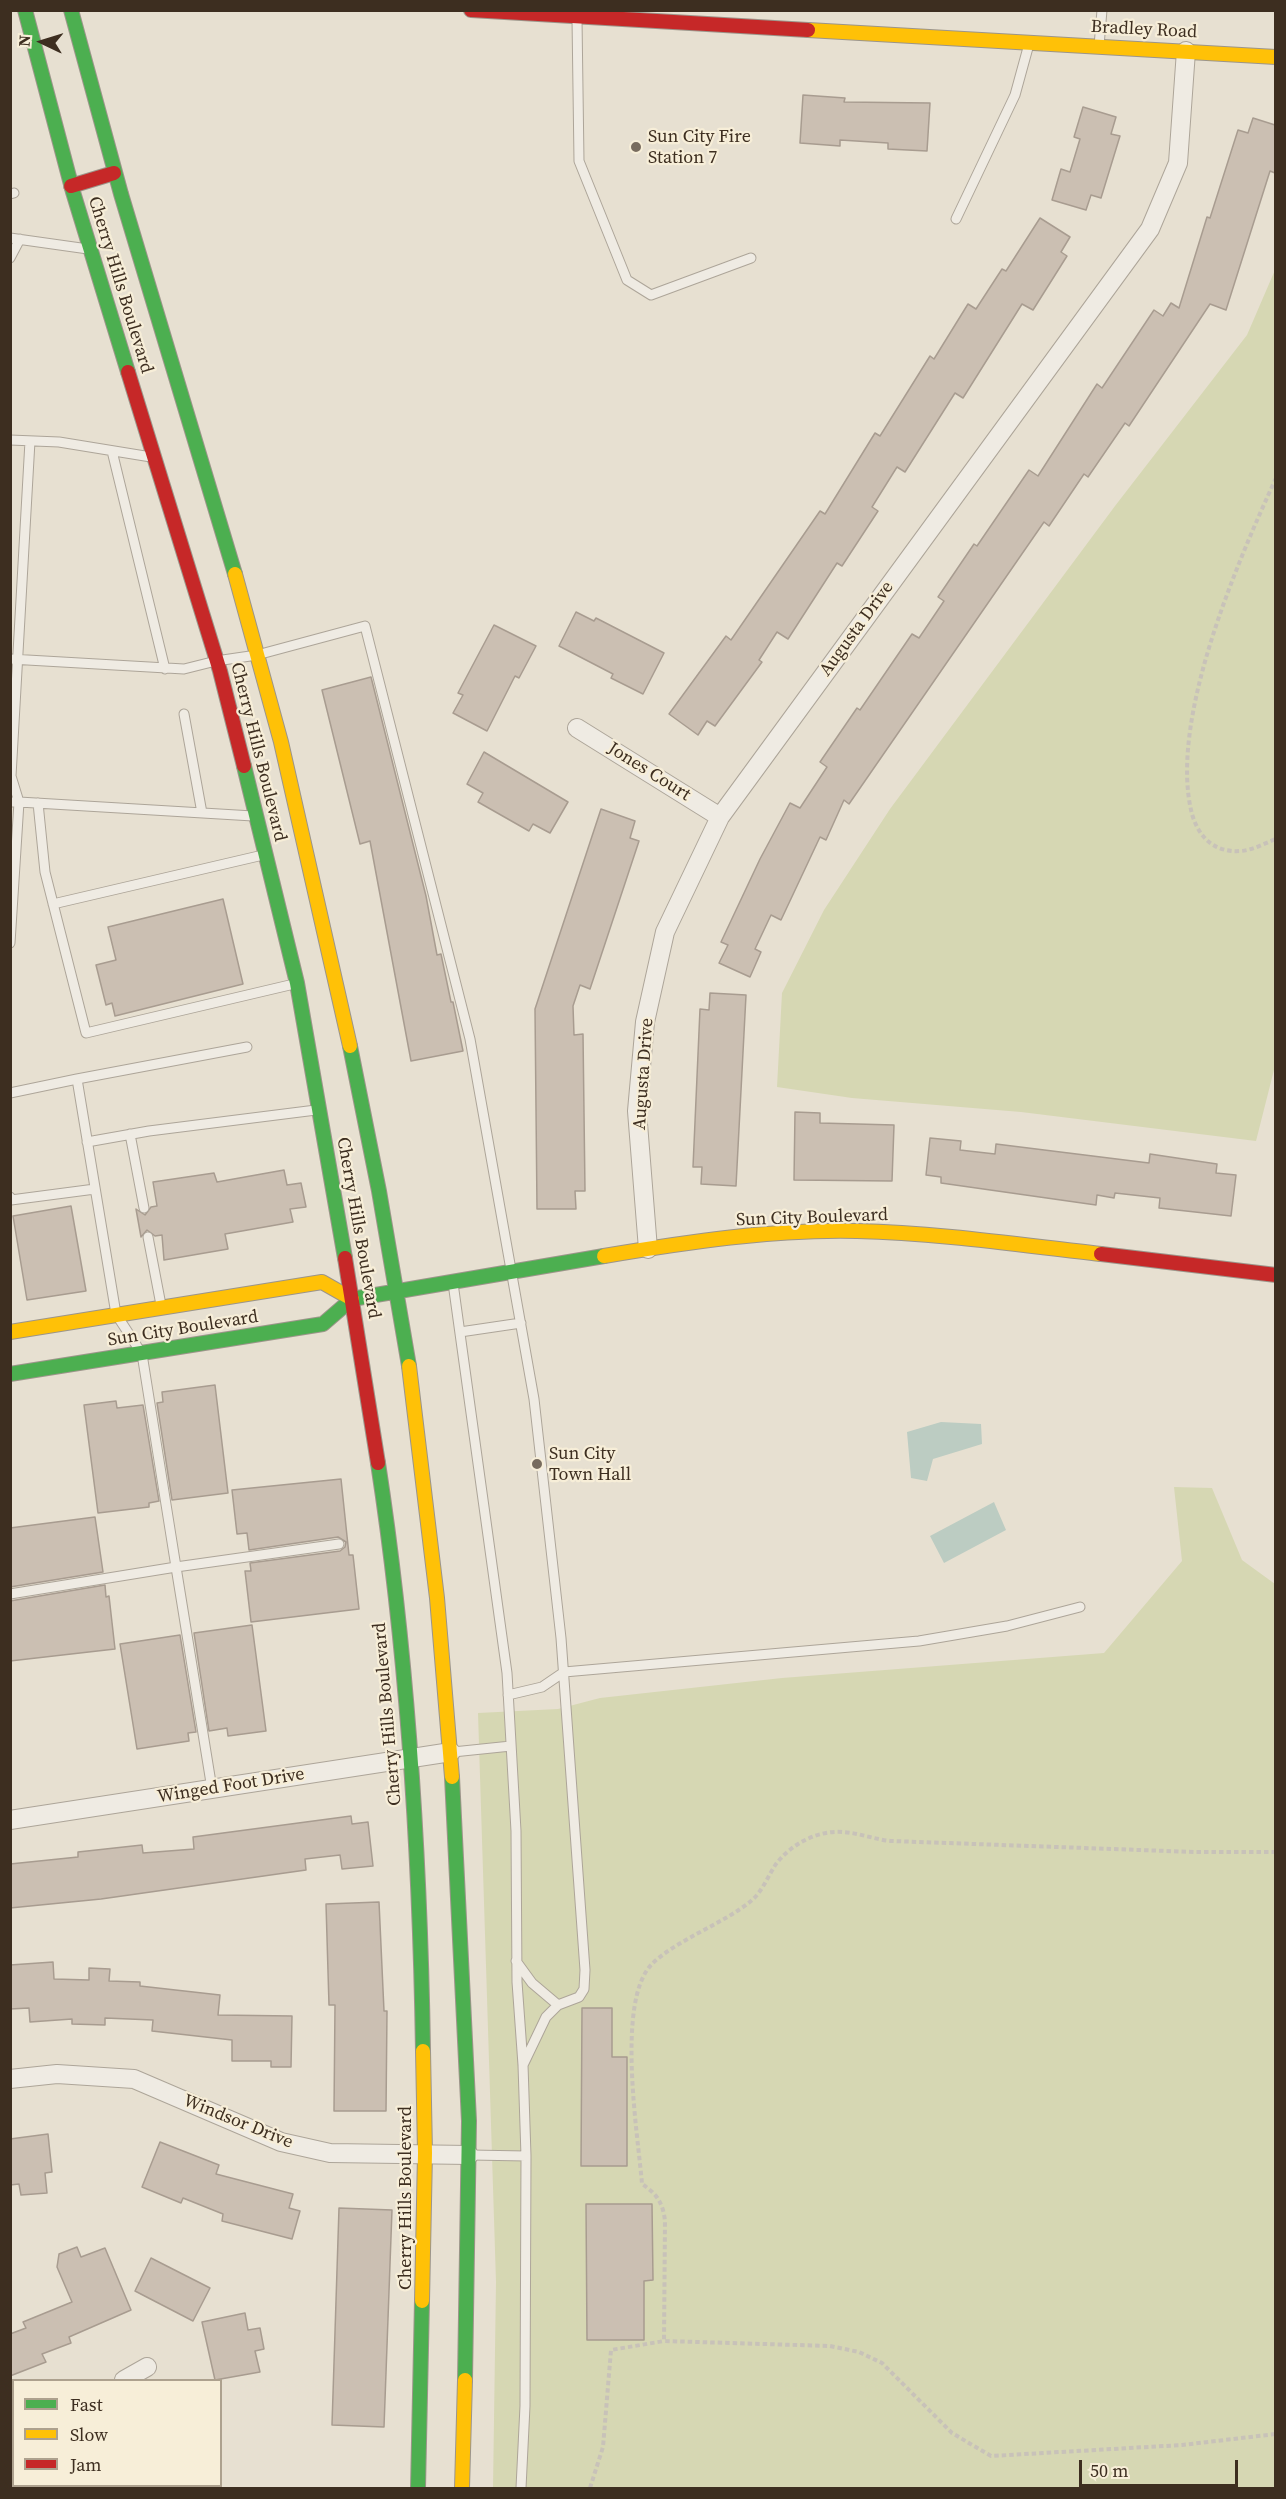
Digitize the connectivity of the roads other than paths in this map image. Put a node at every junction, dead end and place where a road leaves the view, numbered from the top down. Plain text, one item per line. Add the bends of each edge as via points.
1 (25, 10) edge
2 (70, 10) edge
3 (471, 10) edge
4 (1102, 10) edge
5 (508, 11) edge
6 (577, 13) edge
7 (1030, 42) junction
8 (1099, 46) junction
9 (1186, 51) junction
10 (1275, 57) edge
11 (114, 173) junction
12 (71, 186) junction
13 (956, 219) dead end
14 (15, 239) edge
15 (90, 249) junction
16 (10, 258) edge
17 (751, 258) dead end
18 (10, 440) edge
19 (30, 441) junction
20 (112, 451) junction
21 (154, 458) junction
22 (257, 656) junction
23 (14, 659) edge
24 (216, 661) junction
25 (165, 669) junction
26 (184, 714) dead end
27 (577, 728) dead end
28 (15, 802) edge
29 (38, 803) junction
30 (202, 813) junction
31 (255, 816) junction
32 (720, 817) junction
33 (265, 855) junction
34 (53, 904) junction
35 (11, 937) edge
36 (297, 983) junction
37 (247, 1047) dead end
38 (77, 1079) junction
39 (10, 1093) edge
40 (319, 1110) junction
41 (130, 1134) junction
42 (87, 1142) junction
43 (95, 1189) junction
44 (10, 1197) edge
45 (144, 1208) dead end
46 (148, 1237) dead end
47 (648, 1249) junction
48 (512, 1272) junction
49 (1275, 1275) edge
50 (453, 1282) junction
51 (396, 1292) junction
52 (352, 1299) junction
53 (161, 1306) junction
54 (116, 1314) junction
55 (521, 1323) junction
56 (10, 1332) edge
57 (460, 1332) junction
58 (142, 1354) junction
59 (10, 1374) edge
60 (339, 1544) dead end
61 (176, 1567) junction
62 (10, 1594) edge
63 (1080, 1607) dead end
64 (564, 1672) junction
65 (508, 1695) junction
66 (511, 1746) junction
67 (451, 1752) junction
68 (412, 1758) junction
69 (212, 1789) junction
70 (10, 1820) edge
71 (516, 1961) junction
72 (558, 2006) junction
73 (523, 2065) junction
74 (10, 2079) edge
75 (425, 2153) junction
76 (469, 2155) junction
77 (526, 2156) junction
78 (147, 2367) dead end
79 (126, 2379) edge
80 (418, 2488) edge
81 (462, 2488) edge
82 (521, 2488) edge

1 - 12 street, Cherry Hills Boulevard
2 - 11 street, Cherry Hills Boulevard
3 - 5 street, Bradley Road
4 - 8 lane
5 - 6 street, Bradley Road
6 - 7 street, Bradley Road
6 - 17 lane via 579,161 627,280 651,295
7 - 8 street, Bradley Road
7 - 13 lane via 1015,95
8 - 9 street, Bradley Road
9 - 10 street, Bradley Road
9 - 32 street, Augusta Drive via 1178,163 1150,229
11 - 12 street
11 - 22 street, Cherry Hills Boulevard
12 - 15 street, Cherry Hills Boulevard
14 - 15 lane
14 - 16 lane
15 - 21 street, Cherry Hills Boulevard
18 - 19 lane
19 - 20 lane
19 - 23 lane
20 - 21 lane
20 - 25 lane
21 - 24 street, Cherry Hills Boulevard
22 - 24 lane
22 - 48 lane via 365,626 470,1039
22 - 51 street, Cherry Hills Boulevard via 345,1017
23 - 25 lane
23 - 28 lane via 11,777
24 - 25 lane
24 - 31 street, Cherry Hills Boulevard
26 - 30 lane
27 - 32 street, Jones Court
28 - 29 lane
28 - 35 lane
29 - 30 lane
29 - 34 lane via 45,872
30 - 31 lane
31 - 33 street, Cherry Hills Boulevard
32 - 47 street, Augusta Drive via 665,932 645,1022 638,1111
33 - 34 lane
33 - 36 street, Cherry Hills Boulevard
34 - 36 lane via 86,1033
36 - 40 street, Cherry Hills Boulevard
37 - 38 lane
38 - 39 lane
38 - 42 lane
40 - 41 lane
40 - 52 street, Cherry Hills Boulevard
41 - 42 lane
41 - 45 lane
42 - 43 lane
43 - 44 lane via 11,1200
43 - 54 lane
46 - 53 lane
47 - 48 street, Sun City Boulevard
47 - 49 street, Sun City Boulevard via 754,1235 855,1231 945,1236
48 - 50 street, Sun City Boulevard
48 - 55 lane
50 - 51 street, Sun City Boulevard
50 - 57 lane
51 - 52 street, Sun City Boulevard
51 - 67 street, Cherry Hills Boulevard via 422,1465
52 - 53 street, Sun City Boulevard via 322,1282
52 - 58 street, Sun City Boulevard via 323,1324
52 - 68 street, Cherry Hills Boulevard via 390,1541
53 - 54 street, Sun City Boulevard
54 - 56 street, Sun City Boulevard
54 - 58 lane
55 - 57 lane
55 - 64 lane via 534,1399
57 - 65 lane
58 - 59 street, Sun City Boulevard
58 - 61 lane
60 - 61 lane
61 - 62 lane
61 - 69 lane
63 - 64 lane via 1007,1626 919,1641
64 - 65 lane via 542,1687
64 - 72 lane via 585,1970 584,1989 579,1997
65 - 66 lane
66 - 67 lane
66 - 71 lane via 516,1831
67 - 68 street, Winged Foot Drive
67 - 76 street, Cherry Hills Boulevard
68 - 69 street, Winged Foot Drive
68 - 75 street, Cherry Hills Boulevard via 421,1913
69 - 70 street, Winged Foot Drive
71 - 72 lane via 532,1983
71 - 73 lane
72 - 73 lane via 546,2017
73 - 77 lane
74 - 75 street, Windsor Drive via 57,2074 134,2079 281,2142 330,2153
75 - 76 street, Windsor Drive
75 - 80 street, Cherry Hills Boulevard
76 - 77 lane
76 - 81 street, Cherry Hills Boulevard
77 - 82 lane
78 - 79 street

